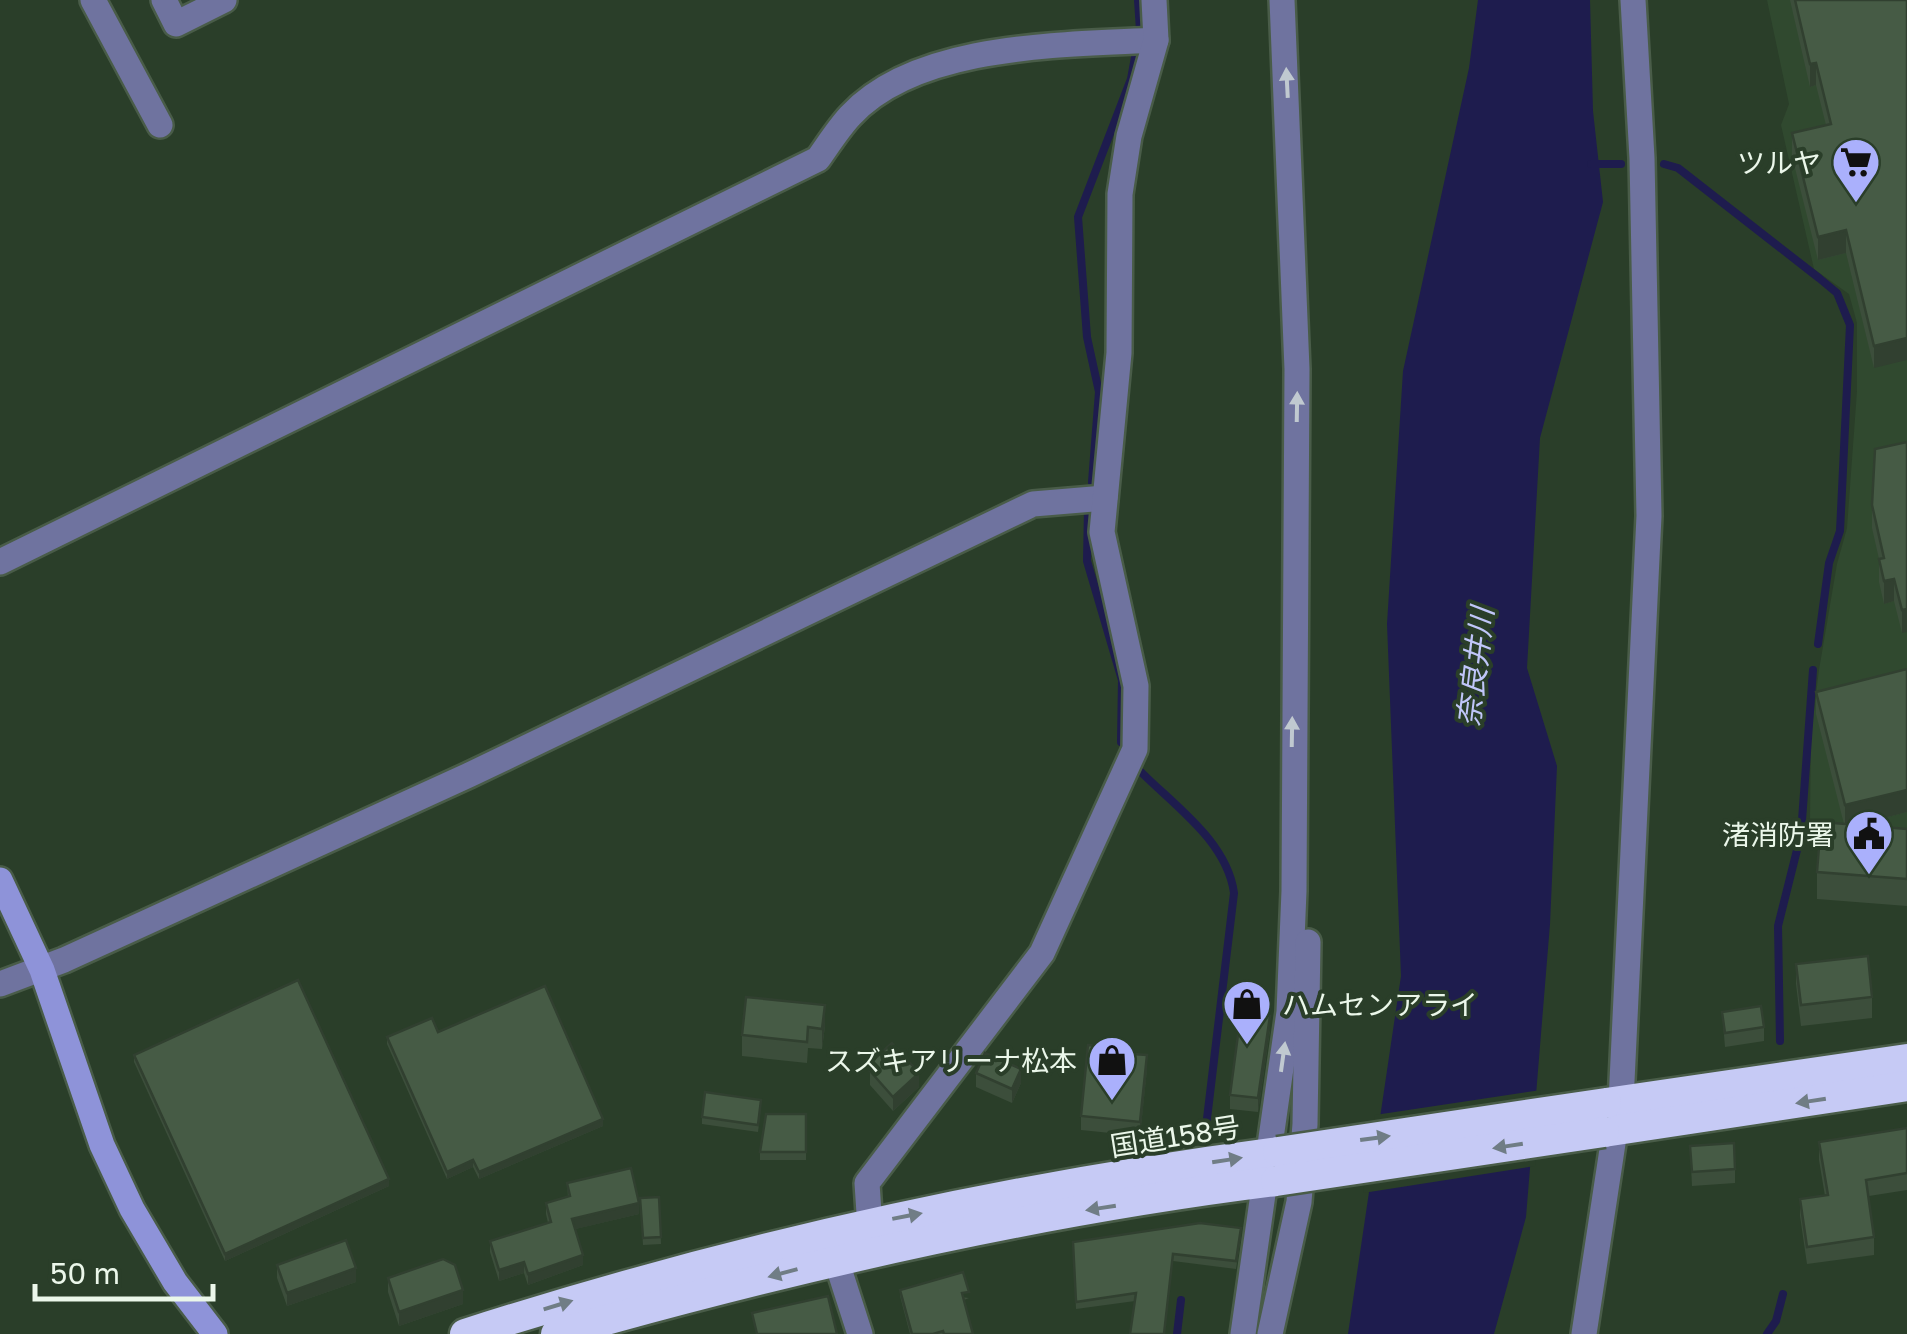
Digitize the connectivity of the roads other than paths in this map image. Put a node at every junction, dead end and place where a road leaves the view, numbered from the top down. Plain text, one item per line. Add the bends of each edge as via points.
1 (94, 0) edge
2 (164, 0) edge
3 (224, 0) edge
4 (1154, 0) edge
5 (1282, 0) edge
6 (1633, 0) edge
7 (1156, 40) junction
8 (160, 125) dead end
9 (1105, 498) junction
10 (0, 562) edge
11 (1291, 821) junction
12 (0, 880) edge
13 (42, 970) junction
14 (0, 984) edge
15 (1907, 1059) edge
16 (1907, 1086) edge
17 (1612, 1117) junction
18 (1272, 1167) junction
19 (870, 1238) junction
20 (832, 1247) junction
21 (215, 1334) edge
22 (465, 1334) edge
23 (556, 1334) edge
24 (860, 1334) edge
25 (1243, 1334) edge
26 (1270, 1334) edge
27 (1584, 1334) edge

1 - 8 street
2 - 3 street via 176,24
4 - 7 street
11 -> 5 street via 1297,370
6 - 17 street via 1649,516
7 - 9 street via 1120,194 1118,353
7 - 10 street via 1002,49 896,82 851,114 818,159
9 - 13 street via 1033,504 469,775
9 - 19 street via 1102,532 1136,686 1135,750 1042,953 868,1183
18 -> 11 street via 1289,1012
11 - 26 street via 1308,892 1305,1124 1299,1202
12 - 13 street
13 - 14 street
13 - 21 street via 102,1145 132,1209 174,1282
15 - 17 highway, 国道158号
16 -> 17 highway, 国道158号
17 - 18 highway, 国道158号, bridge
17 - 27 street
18 - 19 highway, 国道158号 via 1064,1214
18 - 25 street
19 - 20 highway, 国道158号
22 -> 20 highway, 国道158号 via 662,1275
20 -> 23 highway, 国道158号
20 - 24 street

